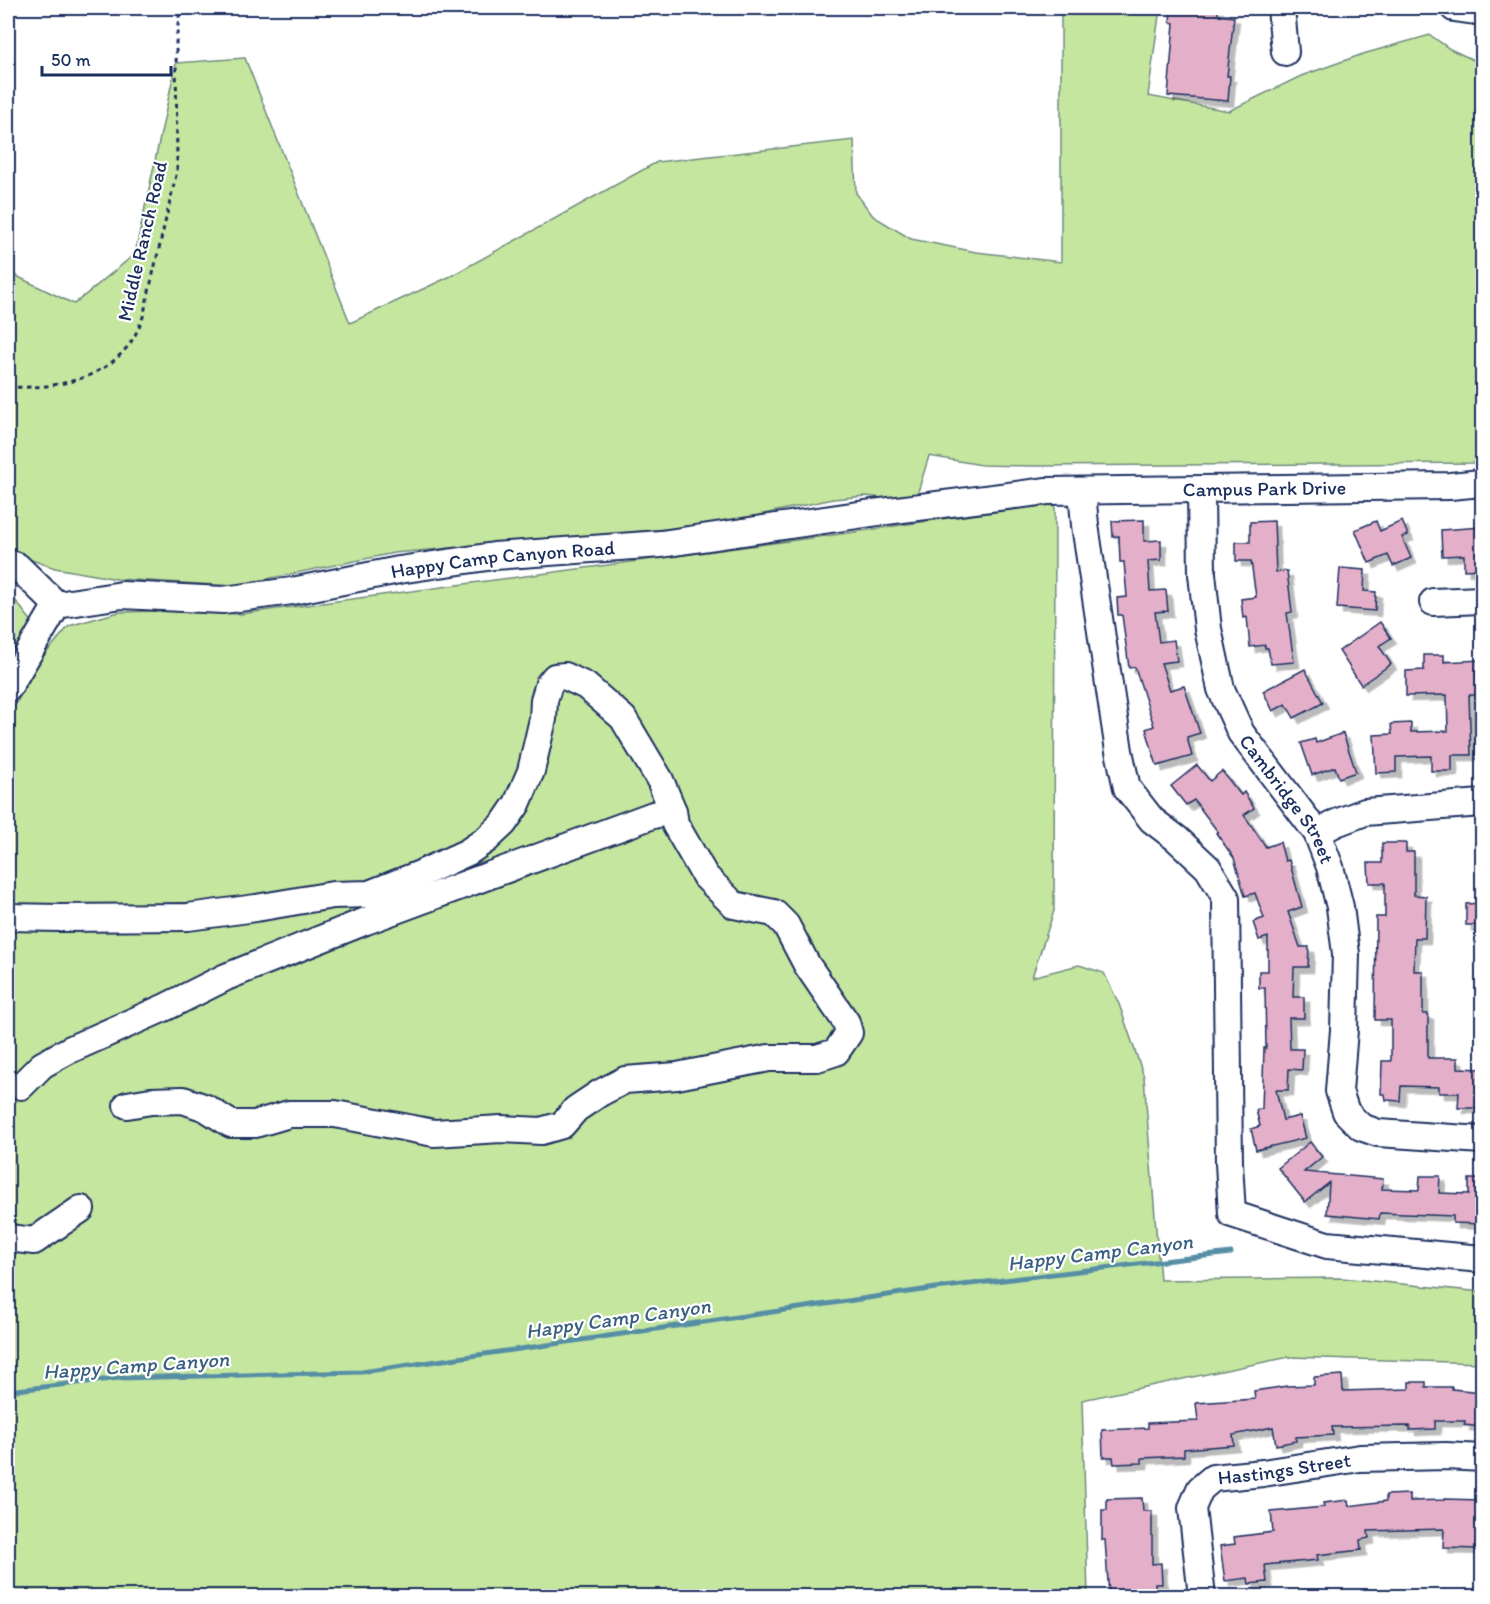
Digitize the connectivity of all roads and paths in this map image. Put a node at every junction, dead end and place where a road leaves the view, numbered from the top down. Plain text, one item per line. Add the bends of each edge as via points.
1 (180, 8) edge
2 (1281, 8) edge
3 (1454, 8) edge
4 (1482, 12) edge
5 (1285, 52) dead end
6 (8, 387) edge
7 (1482, 483) edge
8 (1201, 490) junction
9 (1047, 491) joint
10 (1082, 491) junction
11 (8, 562) edge
12 (1482, 600) edge
13 (1433, 602) dead end
14 (57, 605) junction
15 (8, 688) edge
16 (1482, 803) edge
17 (673, 811) junction
18 (1317, 833) junction
19 (8, 916) edge
20 (21, 1086) dead end
21 (127, 1105) dead end
22 (1482, 1140) edge
23 (81, 1209) dead end
24 (8, 1238) edge
25 (1482, 1259) edge
26 (1482, 1458) edge
27 (1202, 1596) edge

1 - 6 path, Middle Ranch Road via 176,42 177,171 143,317 135,336 117,358 89,375 40,387
2 - 5 street
3 - 4 street
7 - 8 street, Campus Park Drive
8 - 10 street, Campus Park Drive
8 - 18 street, Cambridge Street via 1202,574 1208,629 1221,689 1241,733
9 - 10 street, Campus Park Drive
9 - 14 street, Happy Camp Canyon Road via 662,544 494,556 223,600 122,595
10 - 25 street via 1084,525 1127,788 1152,820 1209,868 1226,898 1232,1214 1327,1245
11 - 14 street
12 - 13 street
14 - 15 street
16 - 18 street via 1365,812
17 - 19 street via 660,780 623,718 586,686 565,676 549,684 531,771 510,814 487,839 468,852 420,874 369,894 333,895 197,916
17 - 20 street via 366,921 236,973 69,1050 42,1065
17 - 21 street via 675,824 690,851 722,895 734,905 774,913 786,925 807,966 846,1022 849,1033 836,1053 818,1058 770,1058 678,1076 625,1080 576,1109 561,1125 541,1131 434,1133 335,1114 289,1114 255,1124 231,1124 206,1108 183,1100
18 - 22 street, Cambridge Street via 1340,907 1346,954 1339,1091 1346,1112 1361,1127 1378,1133
23 - 24 street via 34,1241
26 - 27 street, Hastings Street via 1360,1458 1213,1478 1200,1489 1192,1508

